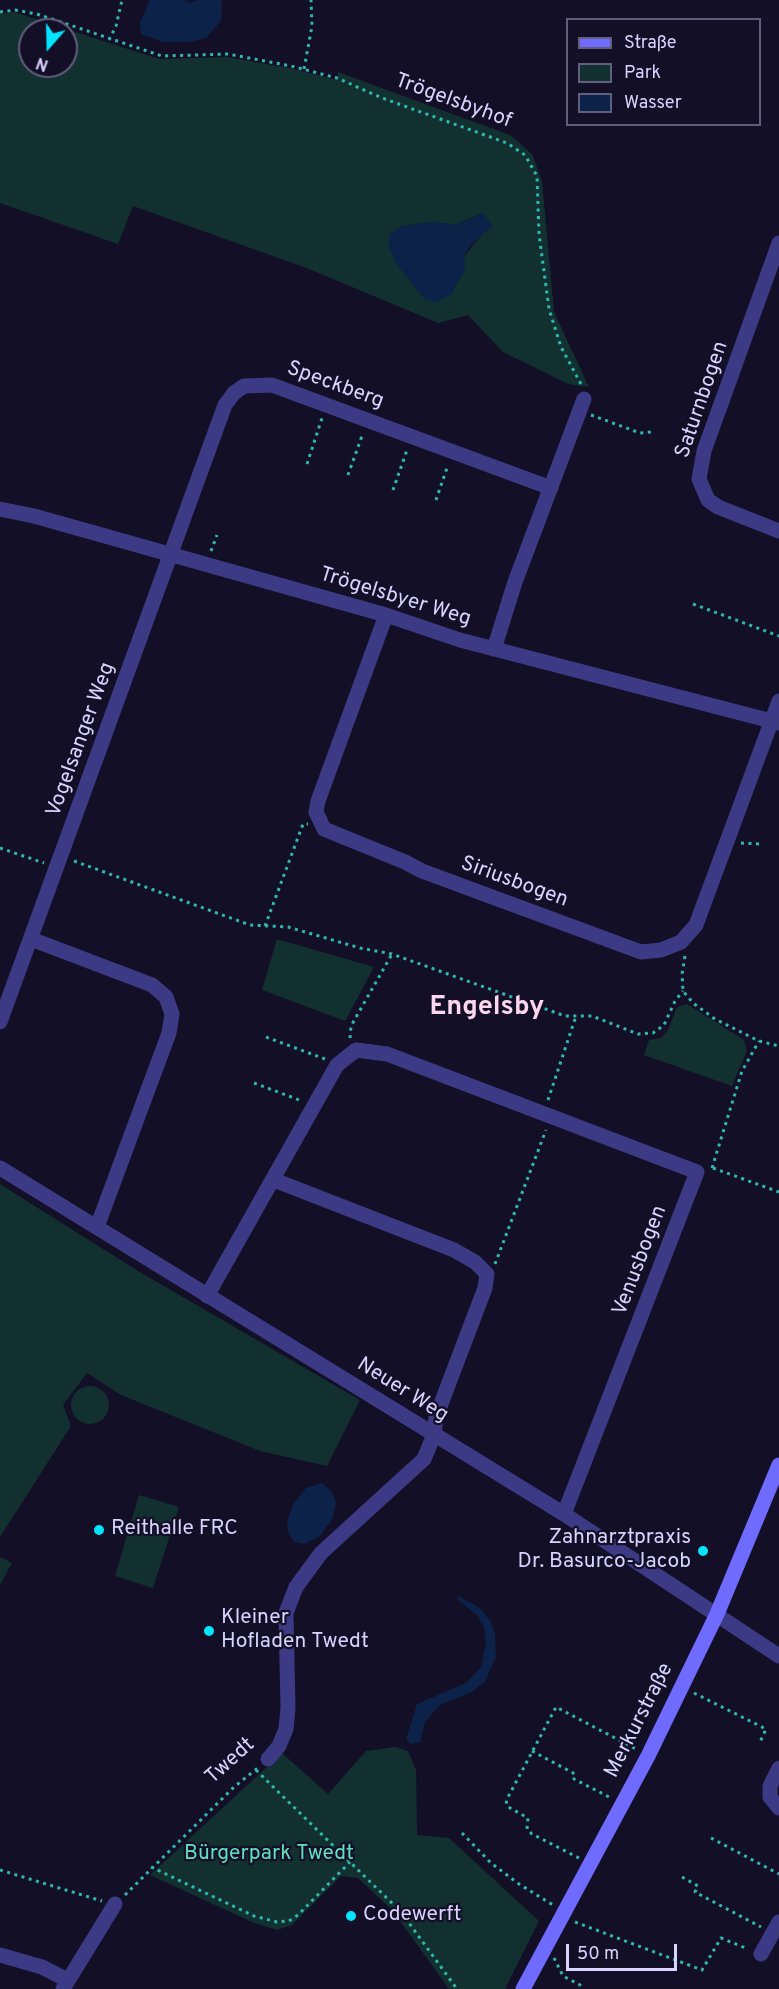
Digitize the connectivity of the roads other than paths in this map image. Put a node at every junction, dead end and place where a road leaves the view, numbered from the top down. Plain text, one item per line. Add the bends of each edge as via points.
1 (778, 247) edge
2 (773, 275) edge
3 (584, 399) road end
4 (551, 488) junction
5 (0, 509) edge
6 (779, 531) edge
7 (171, 554) junction
8 (386, 615) junction
9 (494, 649) junction
10 (779, 701) edge
11 (775, 722) edge
12 (31, 939) junction
13 (0, 1022) edge
14 (0, 1168) edge
15 (274, 1180) junction
16 (97, 1227) junction
17 (207, 1296) junction
18 (434, 1436) junction
19 (779, 1465) edge
20 (564, 1514) junction
21 (717, 1614) junction
22 (779, 1656) edge
23 (268, 1759) road end
24 (779, 1768) edge
25 (779, 1808) edge
26 (115, 1904) road end
27 (776, 1928) edge
28 (761, 1954) road end
29 (0, 1955) edge
30 (65, 1984) edge
31 (523, 1989) edge

1 - 2 street, Saturnbogen
2 - 6 street, Saturnbogen via 704,451 699,479 708,500 718,507
3 - 4 street
4 - 7 street, Speckberg via 266,384 244,386 225,405
4 - 9 street
5 - 7 street, Trögelsbyer Weg
7 - 8 street, Trögelsbyer Weg
7 - 12 street, Vogelsanger Weg
8 - 9 street, Trögelsbyer Weg
8 - 11 street, Siriusbogen via 318,801 316,812 324,829 422,871 641,952 681,942 696,925
9 - 11 street, Trögelsbyer Weg
10 - 11 street
12 - 13 street, Vogelsanger Weg
12 - 16 street via 152,985 166,996 172,1014 169,1033
14 - 16 street, Neuer Weg
15 - 17 street
15 - 18 street via 454,1250 487,1274 436,1417
15 - 20 street, Venusbogen via 337,1065 356,1050 387,1053 705,1170
16 - 17 street, Neuer Weg
17 - 18 street, Neuer Weg
18 - 20 street, Neuer Weg
18 - 23 street, Twedt via 424,1459 321,1553 296,1587 286,1613 286,1729
19 - 21 street, Merkurstraße
20 - 21 street, Neuer Weg
21 - 22 street, Neuer Weg
21 - 31 street, Merkurstraße via 648,1756
24 - 25 street via 770,1786 770,1797
26 - 30 street
27 - 28 street
29 - 30 street via 42,1967

